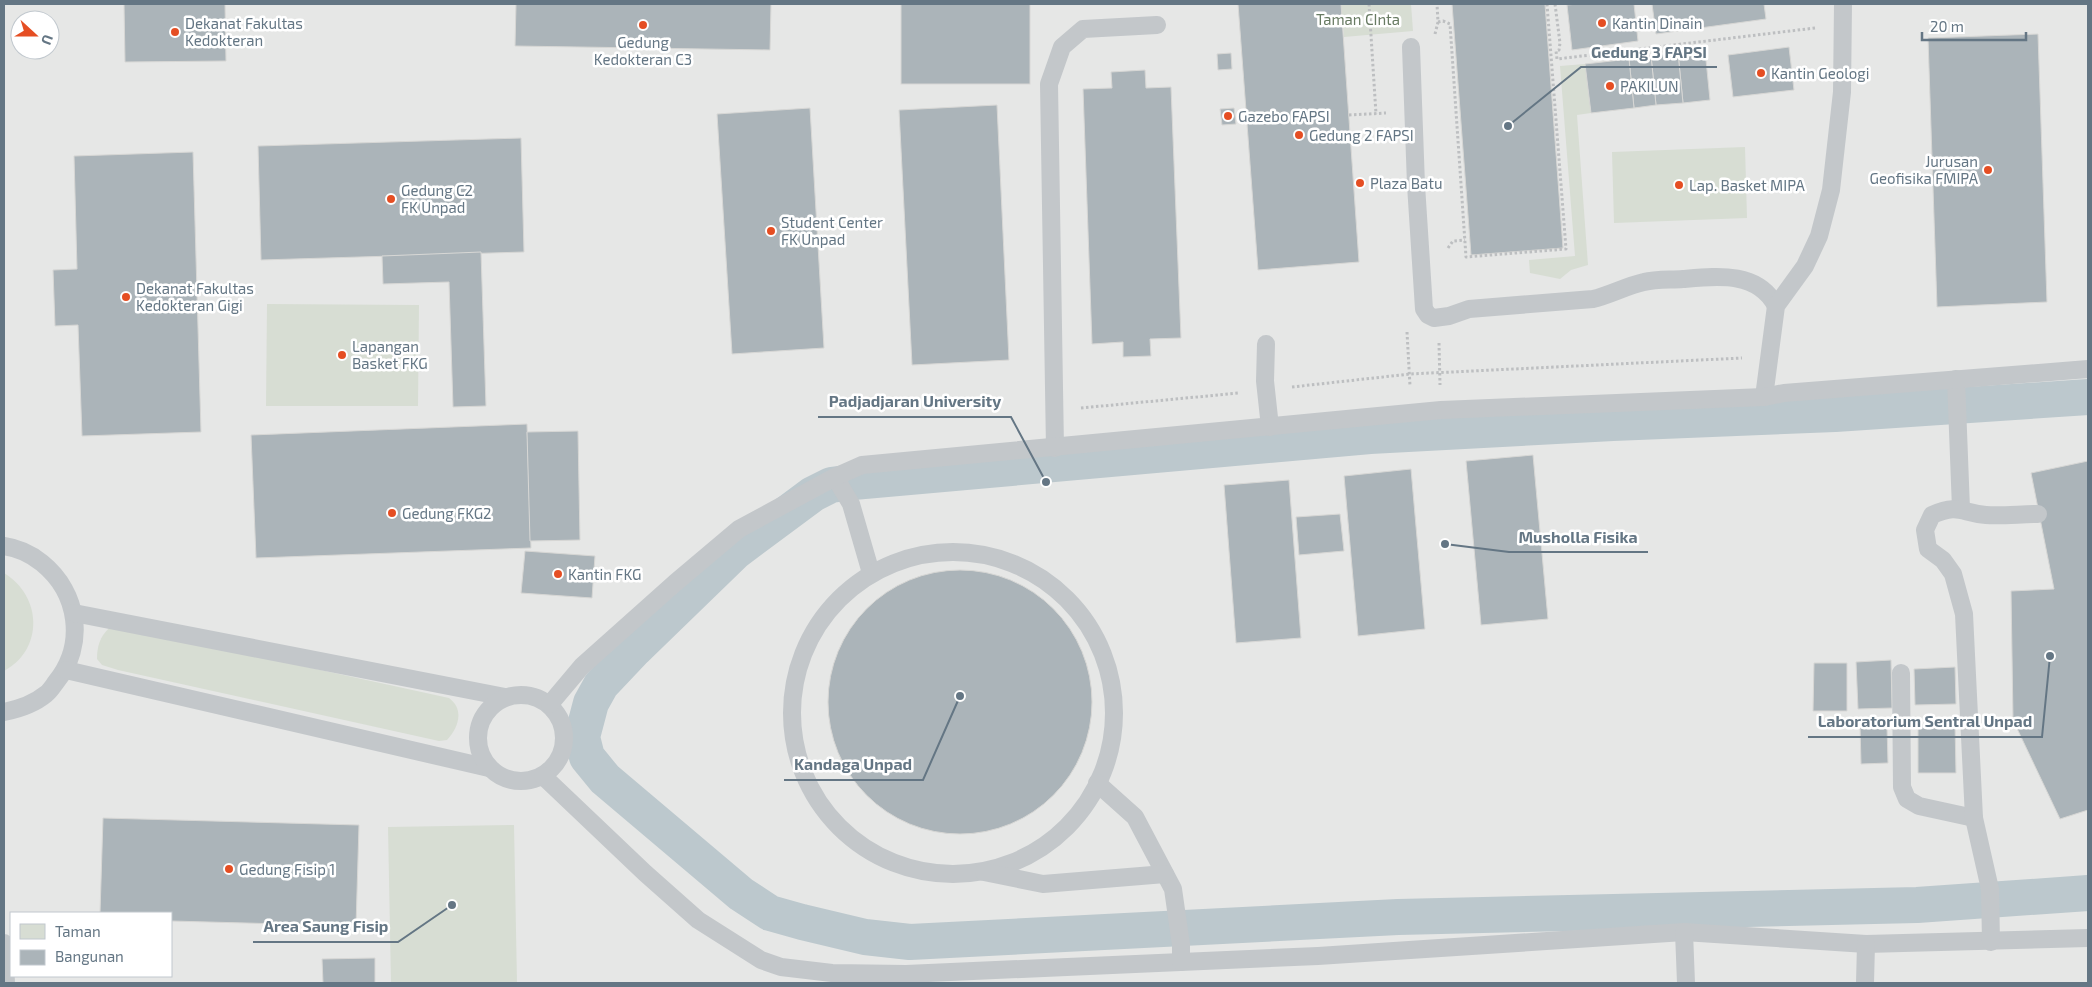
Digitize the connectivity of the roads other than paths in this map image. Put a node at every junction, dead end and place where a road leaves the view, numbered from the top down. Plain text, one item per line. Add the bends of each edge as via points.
1 (1843, 4) edge
2 (1856, 4) edge
3 (1157, 25) dead end
4 (1844, 25) junction
5 (1411, 47) dead end
6 (1776, 306) junction
7 (1266, 344) dead end
8 (2088, 369) edge
9 (1956, 379) junction
10 (1764, 397) junction
11 (1270, 427) junction
12 (1055, 448) junction
13 (835, 477) junction
14 (1962, 509) junction
15 (2038, 514) dead end
16 (4, 546) edge
17 (871, 573) junction
18 (74, 613) junction
19 (66, 670) junction
20 (1901, 673) dead end
21 (505, 697) junction
22 (550, 704) junction
23 (4, 712) edge
24 (489, 768) junction
25 (543, 776) junction
26 (1097, 783) junction
27 (1974, 818) junction
28 (984, 872) junction
29 (1169, 882) junction
30 (1684, 932) junction
31 (2088, 938) edge
32 (1991, 942) junction
33 (4, 943) edge
34 (1866, 944) junction
35 (1181, 954) junction
36 (6, 983) edge
37 (1686, 983) edge
38 (1865, 983) edge

1 - 4 lane
2 - 4 lane
3 - 12 lane via 1083,29 1062,46 1049,84
4 - 6 lane via 1842,92 1826,210 1819,236 1805,266
5 - 6 lane via 1416,185 1424,309 1428,315 1434,318 1477,308 1592,299 1644,282 1711,277 1755,284 1771,296
6 - 10 lane
7 - 11 lane
8 - 9 lane
9 - 10 lane
9 - 14 lane
10 - 11 lane via 1441,410
11 - 12 lane
12 - 13 lane via 862,466
13 - 17 lane via 851,504
13 - 22 lane via 739,529 582,666
14 - 15 lane via 1985,515
14 - 27 lane via 1947,509 1932,515 1925,530 1928,549 1943,560 1953,574 1964,614
16 - 18 lane via 34,556 52,571 66,590
17 - 26 lane via 914,556 959,550 1003,558 1044,578 1078,609 1102,648 1114,692
17 - 28 lane via 836,601 810,639 795,681 792,726 802,771 824,810 855,842 895,864 938,874
18 - 19 lane via 74,642
18 - 21 lane
19 - 23 lane via 46,694 20,709
19 - 24 lane
20 - 27 lane via 1902,787 1907,799 1919,806
21 - 22 lane via 528,694
21 - 24 lane via 491,706 481,720 480,754
22 - 25 lane via 562,721 565,742 558,762
24 - 25 lane via 505,779 524,782
25 - 35 lane via 698,920 761,960 781,967 832,973 906,974
26 - 28 lane via 1079,814 1052,841 1019,861
26 - 29 lane via 1135,818
27 - 32 lane via 1990,889
28 - 29 lane via 1043,884
29 - 35 lane
30 - 34 lane
30 - 35 lane via 1318,956
30 - 37 lane
31 - 32 lane
32 - 34 lane
33 - 36 lane
34 - 38 lane

